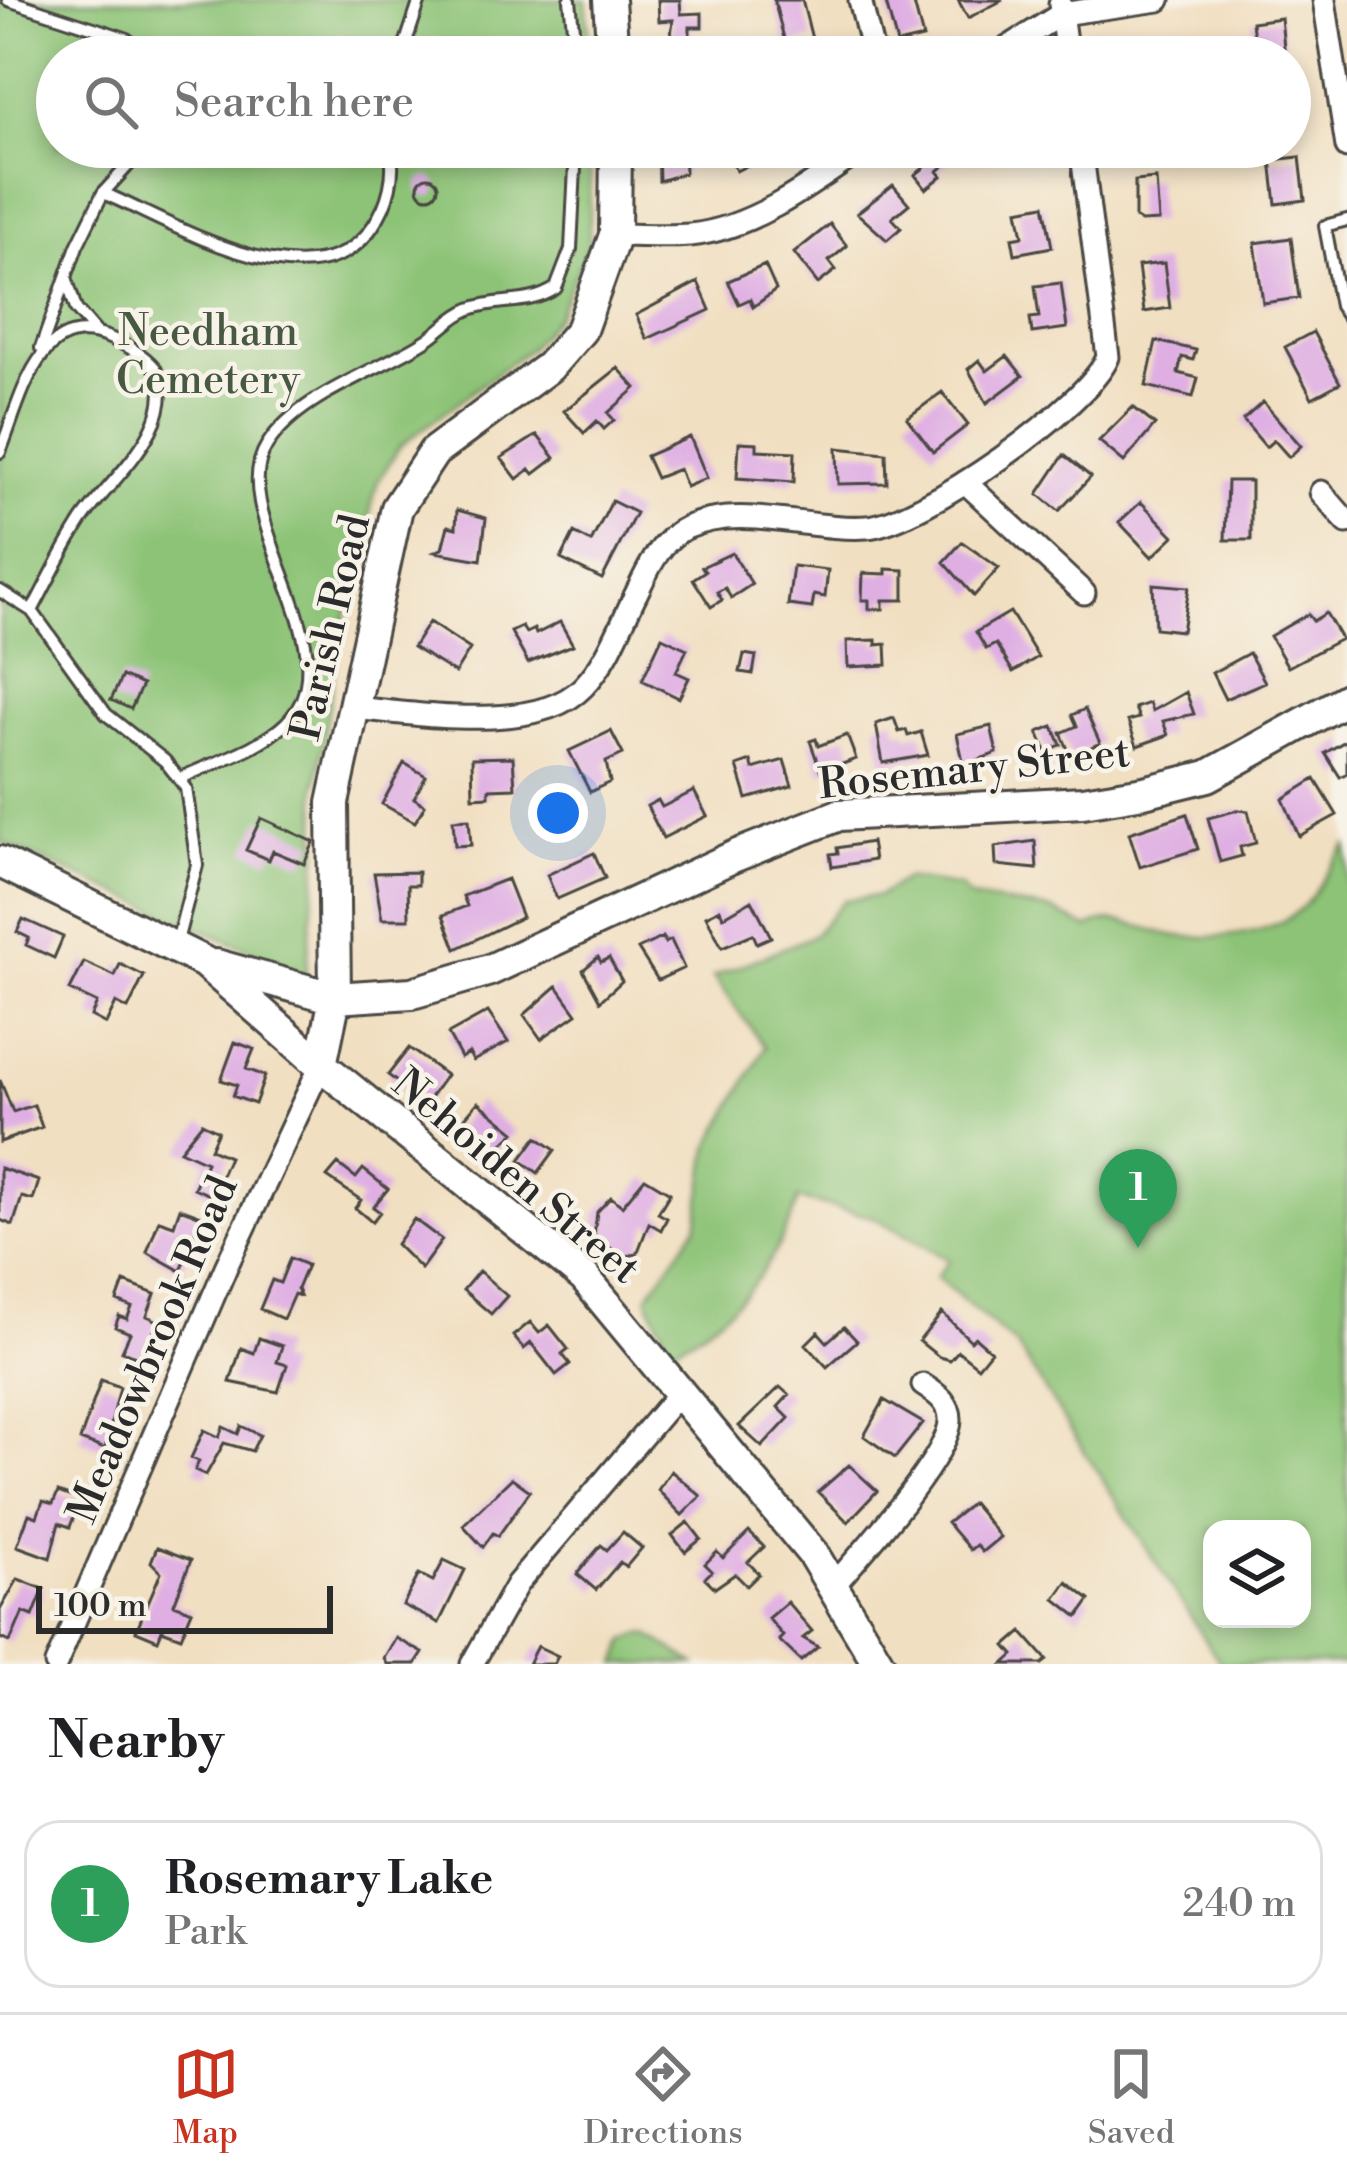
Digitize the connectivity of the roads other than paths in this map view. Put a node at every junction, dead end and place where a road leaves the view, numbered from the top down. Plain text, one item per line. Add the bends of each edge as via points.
1 (8, 0) edge
2 (420, 0) edge
3 (570, 0) edge
4 (609, 0) edge
5 (860, 0) edge
6 (1159, 0) edge
7 (1324, 0) edge
8 (37, 4) edge
9 (1060, 7) edge
10 (120, 36) edge
11 (408, 36) edge
12 (574, 36) edge
13 (612, 36) edge
14 (869, 36) edge
15 (1021, 36) edge
16 (1347, 147) edge
17 (127, 168) edge
18 (390, 168) edge
19 (575, 168) edge
20 (616, 168) edge
21 (836, 168) edge
22 (1084, 168) edge
23 (103, 194) junction
24 (1347, 220) edge
25 (615, 235) junction
26 (66, 274) junction
27 (1347, 316) edge
28 (103, 335) junction
29 (38, 357) junction
30 (0, 452) edge
31 (965, 482) junction
32 (1321, 492) dead end
33 (1347, 521) edge
34 (0, 591) edge
35 (1084, 592) dead end
36 (32, 611) junction
37 (1347, 699) edge
38 (353, 708) junction
39 (181, 778) junction
40 (0, 862) edge
41 (175, 947) junction
42 (204, 962) junction
43 (334, 998) junction
44 (321, 1065) junction
45 (923, 1385) dead end
46 (679, 1393) junction
47 (834, 1585) junction
48 (56, 1664) edge
49 (472, 1664) edge
50 (879, 1664) edge

1 - 8 lane
2 - 11 lane
3 - 12 lane
4 - 13 street
5 - 14 street
6 - 9 street
7 - 16 street
8 - 10 lane
9 - 15 street
17 - 23 lane
18 - 23 lane via 369,233 302,264 253,258
19 - 39 lane via 572,249 556,288 521,304 467,310 296,417 266,446 260,510 299,619 301,698 269,736
20 - 25 street, Parish Road
21 - 25 street via 725,228
22 - 31 street via 1108,357 1076,400
23 - 26 lane
24 - 27 lane via 1325,226
25 - 38 street, Parish Road via 581,330 549,367 434,452 397,508
26 - 28 lane via 82,319
26 - 29 lane
28 - 29 lane via 58,337
28 - 36 lane via 155,368 160,401 133,458 78,526
29 - 30 lane
31 - 35 street
31 - 38 street via 924,509 874,526 725,519 678,532 587,684 554,705 461,716
32 - 33 street
34 - 36 lane
36 - 39 lane via 106,714
37 - 43 street, Rosemary Street via 1208,776 1083,802 839,815 490,970 412,993
38 - 43 street, Parish Road via 332,820
39 - 41 lane via 194,815 197,865
40 - 41 street, Nehoiden Street
41 - 42 street, Nehoiden Street
42 - 43 street, Rosemary Street
42 - 44 street, Nehoiden Street
43 - 44 street, Parish Road
44 - 46 street, Nehoiden Street via 584,1277
44 - 48 street, Meadowbrook Road
45 - 47 street via 947,1405 945,1441
46 - 47 street, Nehoiden Street
46 - 49 street via 517,1584
47 - 50 street, Nehoiden Street

